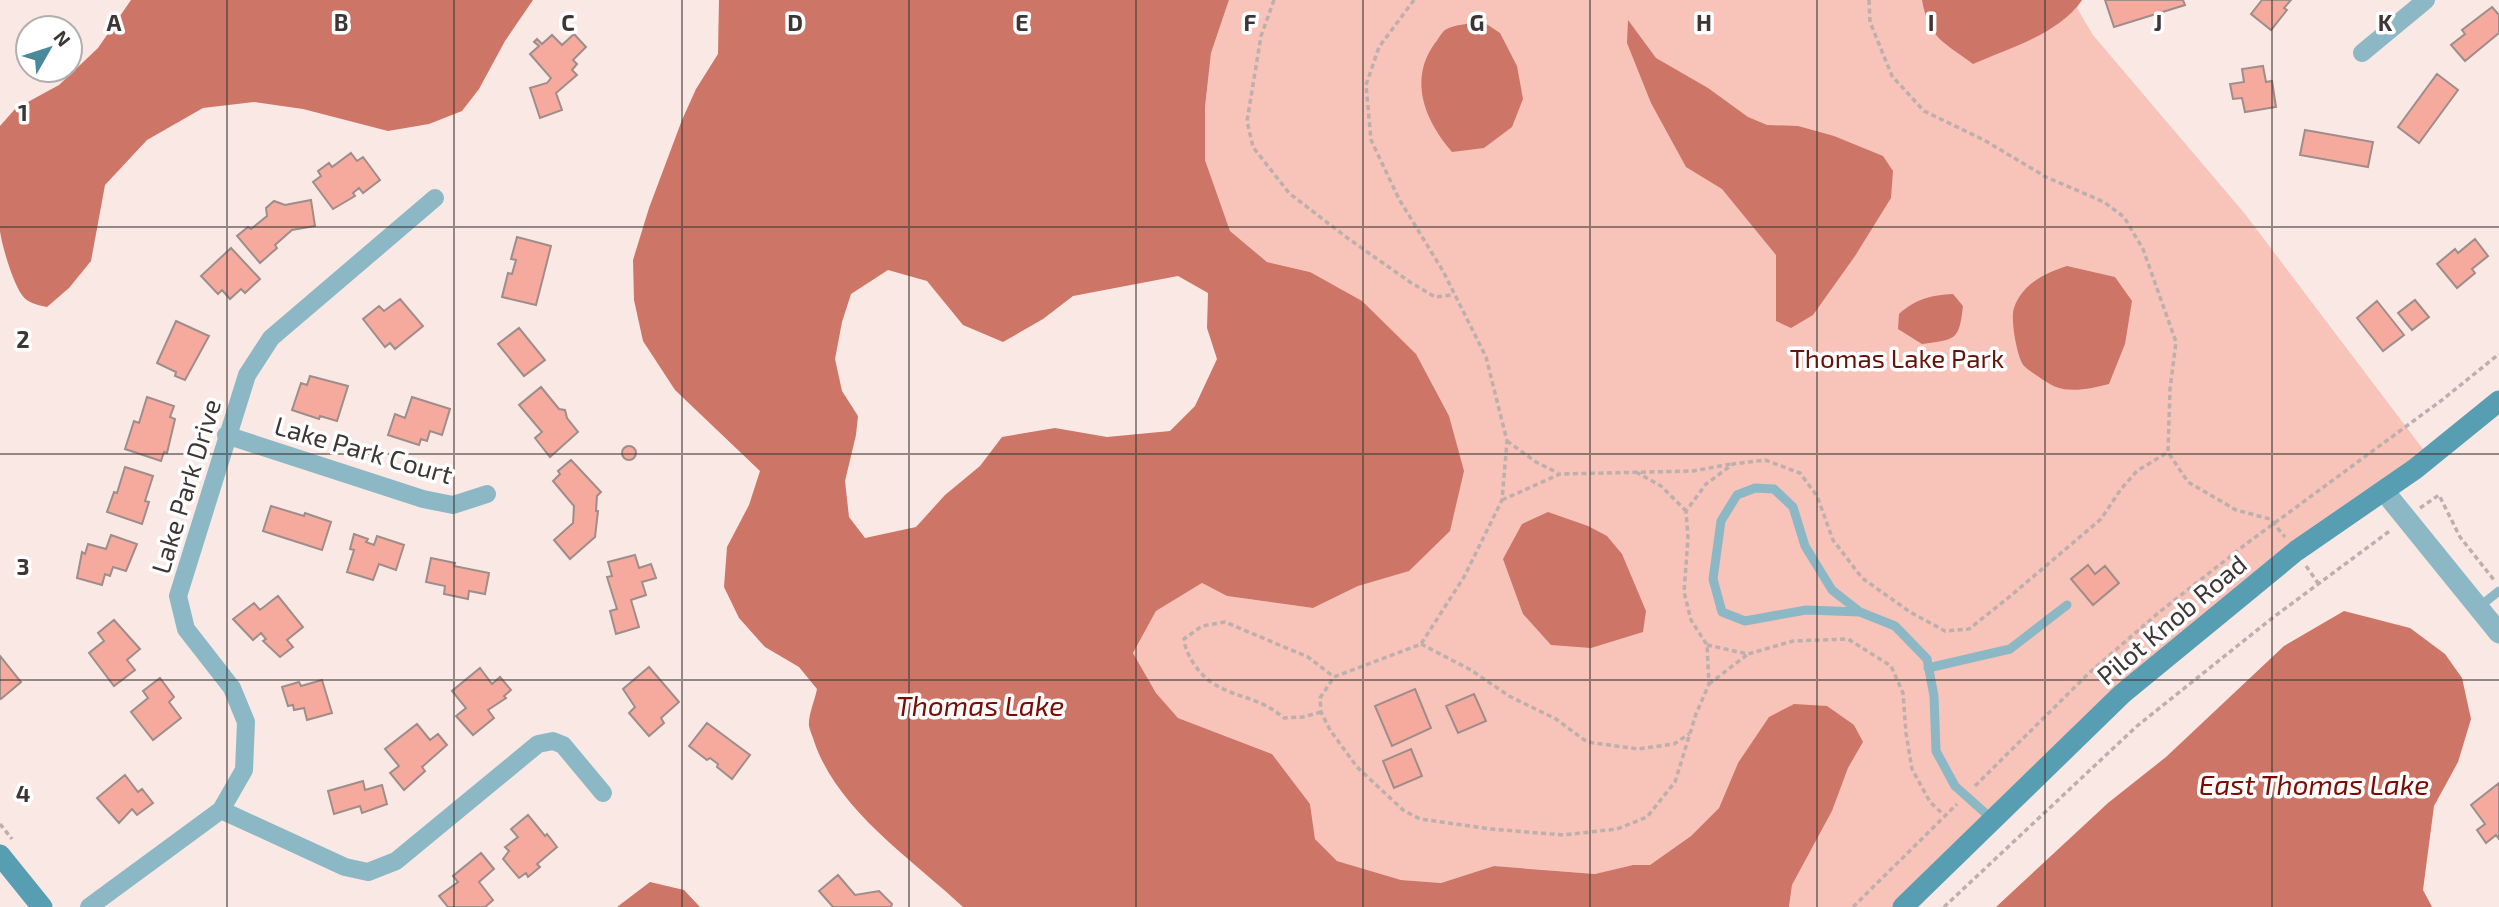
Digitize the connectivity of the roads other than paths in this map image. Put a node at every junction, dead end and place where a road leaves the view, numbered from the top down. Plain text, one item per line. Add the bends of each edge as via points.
1 (2426, 0) edge
2 (2362, 53) dead end
3 (435, 198) dead end
4 (2499, 401) edge
5 (226, 436) junction
6 (2384, 491) junction
7 (487, 494) dead end
8 (2499, 589) edge
9 (2067, 605) dead end
10 (2479, 607) junction
11 (1860, 612) junction
12 (2499, 633) edge
13 (1928, 668) junction
14 (603, 793) dead end
15 (222, 810) junction
16 (1993, 820) junction
17 (0, 855) edge
18 (42, 907) edge
19 (89, 907) edge
20 (1903, 907) edge

1 - 2 street
3 - 5 street, Lake Park Drive via 271,338 247,375
4 - 6 main road, Pilot Knob Road
5 - 7 street, Lake Park Court via 433,501 453,505
5 - 15 street, Lake Park Drive via 178,596 186,629 232,688 246,722 244,769
6 - 10 street
6 - 16 main road, Pilot Knob Road via 2296,551 2122,694
8 - 10 lane
9 - 13 lane via 2010,649
10 - 12 street
11 - 11 lane via 1832,590 1805,547 1793,508 1784,498 1774,489 1755,488 1737,495 1721,521 1713,579 1722,612 1745,621 1806,610
11 - 13 lane via 1895,626 1927,659
13 - 16 lane via 1936,751 1955,786
14 - 15 street via 564,745 553,741 538,744 396,861 368,872 345,867
15 - 19 street, Lake Park Drive
16 - 20 main road, Pilot Knob Road
17 - 18 main road

